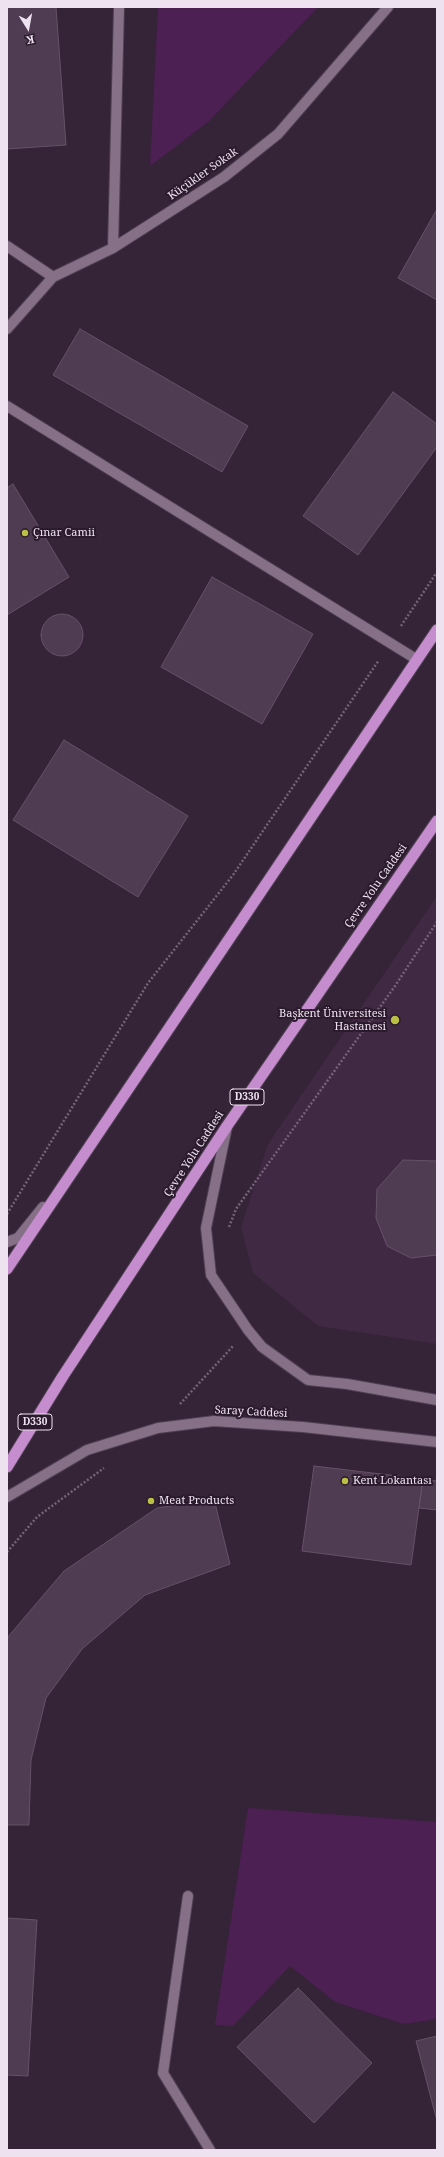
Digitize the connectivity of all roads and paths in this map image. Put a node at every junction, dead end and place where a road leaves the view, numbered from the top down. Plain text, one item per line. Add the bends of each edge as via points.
1 (119, 7) edge
2 (388, 7) edge
3 (7, 246) edge
4 (113, 248) junction
5 (52, 277) junction
6 (7, 329) edge
7 (7, 406) edge
8 (437, 572) edge
9 (437, 630) edge
10 (390, 644) junction
11 (416, 659) junction
12 (437, 821) edge
13 (437, 922) edge
14 (227, 1126) junction
15 (73, 1170) junction
16 (7, 1214) edge
17 (228, 1231) dead end
18 (7, 1242) edge
19 (7, 1269) edge
20 (248, 1330) junction
21 (437, 1400) edge
22 (158, 1428) junction
23 (437, 1442) edge
24 (107, 1466) dead end
25 (7, 1467) edge
26 (7, 1497) edge
27 (7, 1552) edge
28 (188, 1896) dead end
29 (210, 2150) edge

1 - 4 street
2 - 4 street, Küçükler Sokak via 278,134 224,177
3 - 5 street
4 - 5 street, Küçükler Sokak
5 - 6 street, Küçükler Sokak
7 - 10 street
8 - 10 path
9 - 11 highway
10 - 11 street
10 - 16 path via 234,874 148,983
11 - 15 highway
12 - 14 highway, Çevre Yolu Caddesi / D330
13 - 17 path via 236,1209
14 - 20 street via 206,1228 211,1275
14 - 25 highway, Çevre Yolu Caddesi / D330 via 63,1376
15 - 18 street via 18,1238
15 - 19 highway
20 - 21 street via 262,1347 308,1380 347,1384
20 - 22 path
22 - 23 street, Saray Caddesi via 214,1421 318,1428
22 - 26 street, Saray Caddesi via 87,1450
24 - 27 path via 37,1517
28 - 29 street via 163,2073

